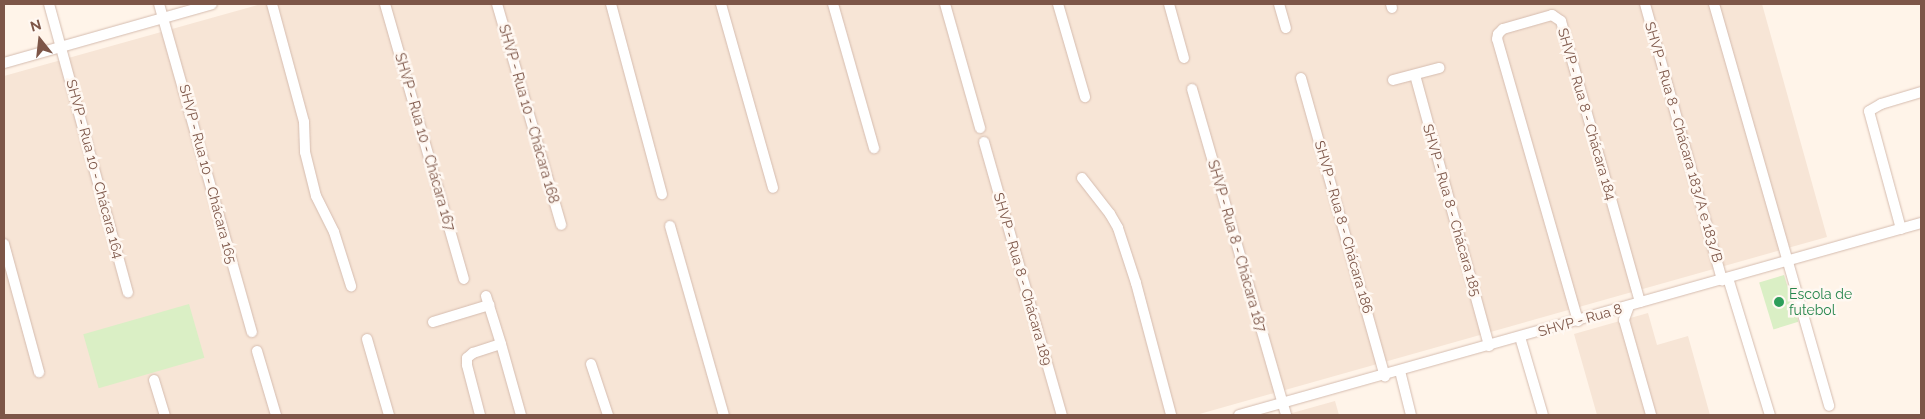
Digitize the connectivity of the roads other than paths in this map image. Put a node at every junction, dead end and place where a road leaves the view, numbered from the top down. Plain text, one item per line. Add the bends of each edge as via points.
1 (49, 4) edge
2 (160, 4) edge
3 (212, 4) edge
4 (272, 4) edge
5 (385, 4) edge
6 (497, 4) edge
7 (610, 4) edge
8 (721, 4) edge
9 (833, 4) edge
10 (945, 4) edge
11 (1058, 4) edge
12 (1169, 4) edge
13 (1280, 4) edge
14 (1645, 4) edge
15 (1714, 4) edge
16 (164, 17) junction
17 (1286, 28) dead end
18 (61, 46) junction
19 (1184, 58) dead end
20 (4, 62) edge
21 (1439, 68) dead end
22 (1415, 74) junction
23 (1301, 78) dead end
24 (1393, 80) dead end
25 (1192, 89) dead end
26 (1921, 92) edge
27 (1084, 97) dead end
28 (980, 128) dead end
29 (984, 142) dead end
30 (874, 148) dead end
31 (1082, 178) dead end
32 (773, 188) dead end
33 (662, 194) dead end
34 (1921, 223) edge
35 (561, 225) dead end
36 (670, 226) dead end
37 (1901, 229) junction
38 (4, 244) edge
39 (1787, 261) junction
40 (464, 279) dead end
41 (1725, 279) junction
42 (351, 286) dead end
43 (128, 292) dead end
44 (1640, 302) junction
45 (1629, 306) junction
46 (1578, 321) junction
47 (433, 322) dead end
48 (252, 332) dead end
49 (1520, 337) junction
50 (367, 339) dead end
51 (501, 344) junction
52 (1489, 346) junction
53 (258, 351) dead end
54 (591, 364) dead end
55 (1400, 371) junction
56 (40, 372) dead end
57 (1385, 376) junction
58 (154, 380) dead end
59 (1283, 403) junction
60 (1830, 406) dead end
61 (165, 415) edge
62 (276, 415) edge
63 (389, 415) edge
64 (480, 415) edge
65 (521, 415) edge
66 (608, 415) edge
67 (724, 415) edge
68 (1062, 415) edge
69 (1171, 415) edge
70 (1240, 415) edge
71 (1286, 415) edge
72 (1411, 415) edge
73 (1542, 415) edge
74 (1651, 415) edge
75 (1770, 415) edge

1 - 18 street, SHVP - Rua 10 - Chácara 164
2 - 16 street, SHVP - Rua 10 - Chácara 165
3 - 16 street
4 - 42 street via 304,122 305,152 316,196 334,232
5 - 40 street, SHVP - Rua 10 - Chácara 167
6 - 35 street, SHVP - Rua 10 - Chácara 168
7 - 33 street
8 - 32 street
9 - 30 street
10 - 28 street
11 - 27 street
12 - 19 street
13 - 17 street
14 - 41 street, SHVP - Rua 8 - Chácara 183/A e 183/B
15 - 39 street
16 - 18 street
16 - 48 street, SHVP - Rua 10 - Chácara 165
18 - 20 street
18 - 43 street, SHVP - Rua 10 - Chácara 164
21 - 22 street
22 - 24 street
22 - 52 street, SHVP - Rua 8 - Chácara 185
23 - 57 street, SHVP - Rua 8 - Chácara 186
25 - 59 street, SHVP - Rua 8 - Chácara 187
26 - 37 street via 1869,111
29 - 68 street, SHVP - Rua 8 - Chácara 189
31 - 69 street via 1118,228
34 - 37 street, SHVP - Rua 8
36 - 67 street
37 - 39 street, SHVP - Rua 8
38 - 56 street
39 - 41 street, SHVP - Rua 8
39 - 60 street
41 - 44 street, SHVP - Rua 8
41 - 75 street, SHVP - Rua 8 - Chácara 183/A e 183/B
44 - 45 street, SHVP - Rua 8
44 - 46 street, SHVP - Rua 8 - Chácara 184 via 1561,20 1552,15 1503,29 1497,39
45 - 46 street, SHVP - Rua 8
45 - 74 street via 1624,320
46 - 49 street, SHVP - Rua 8
47 - 51 street via 488,300
49 - 52 street, SHVP - Rua 8
49 - 73 street
50 - 63 street
51 - 64 street via 467,358
51 - 65 street
52 - 55 street, SHVP - Rua 8
53 - 62 street
54 - 66 street
55 - 57 street, SHVP - Rua 8
55 - 72 street
57 - 59 street, SHVP - Rua 8
58 - 61 street
59 - 70 street, SHVP - Rua 8
59 - 71 street, SHVP - Rua 8 - Chácara 187

